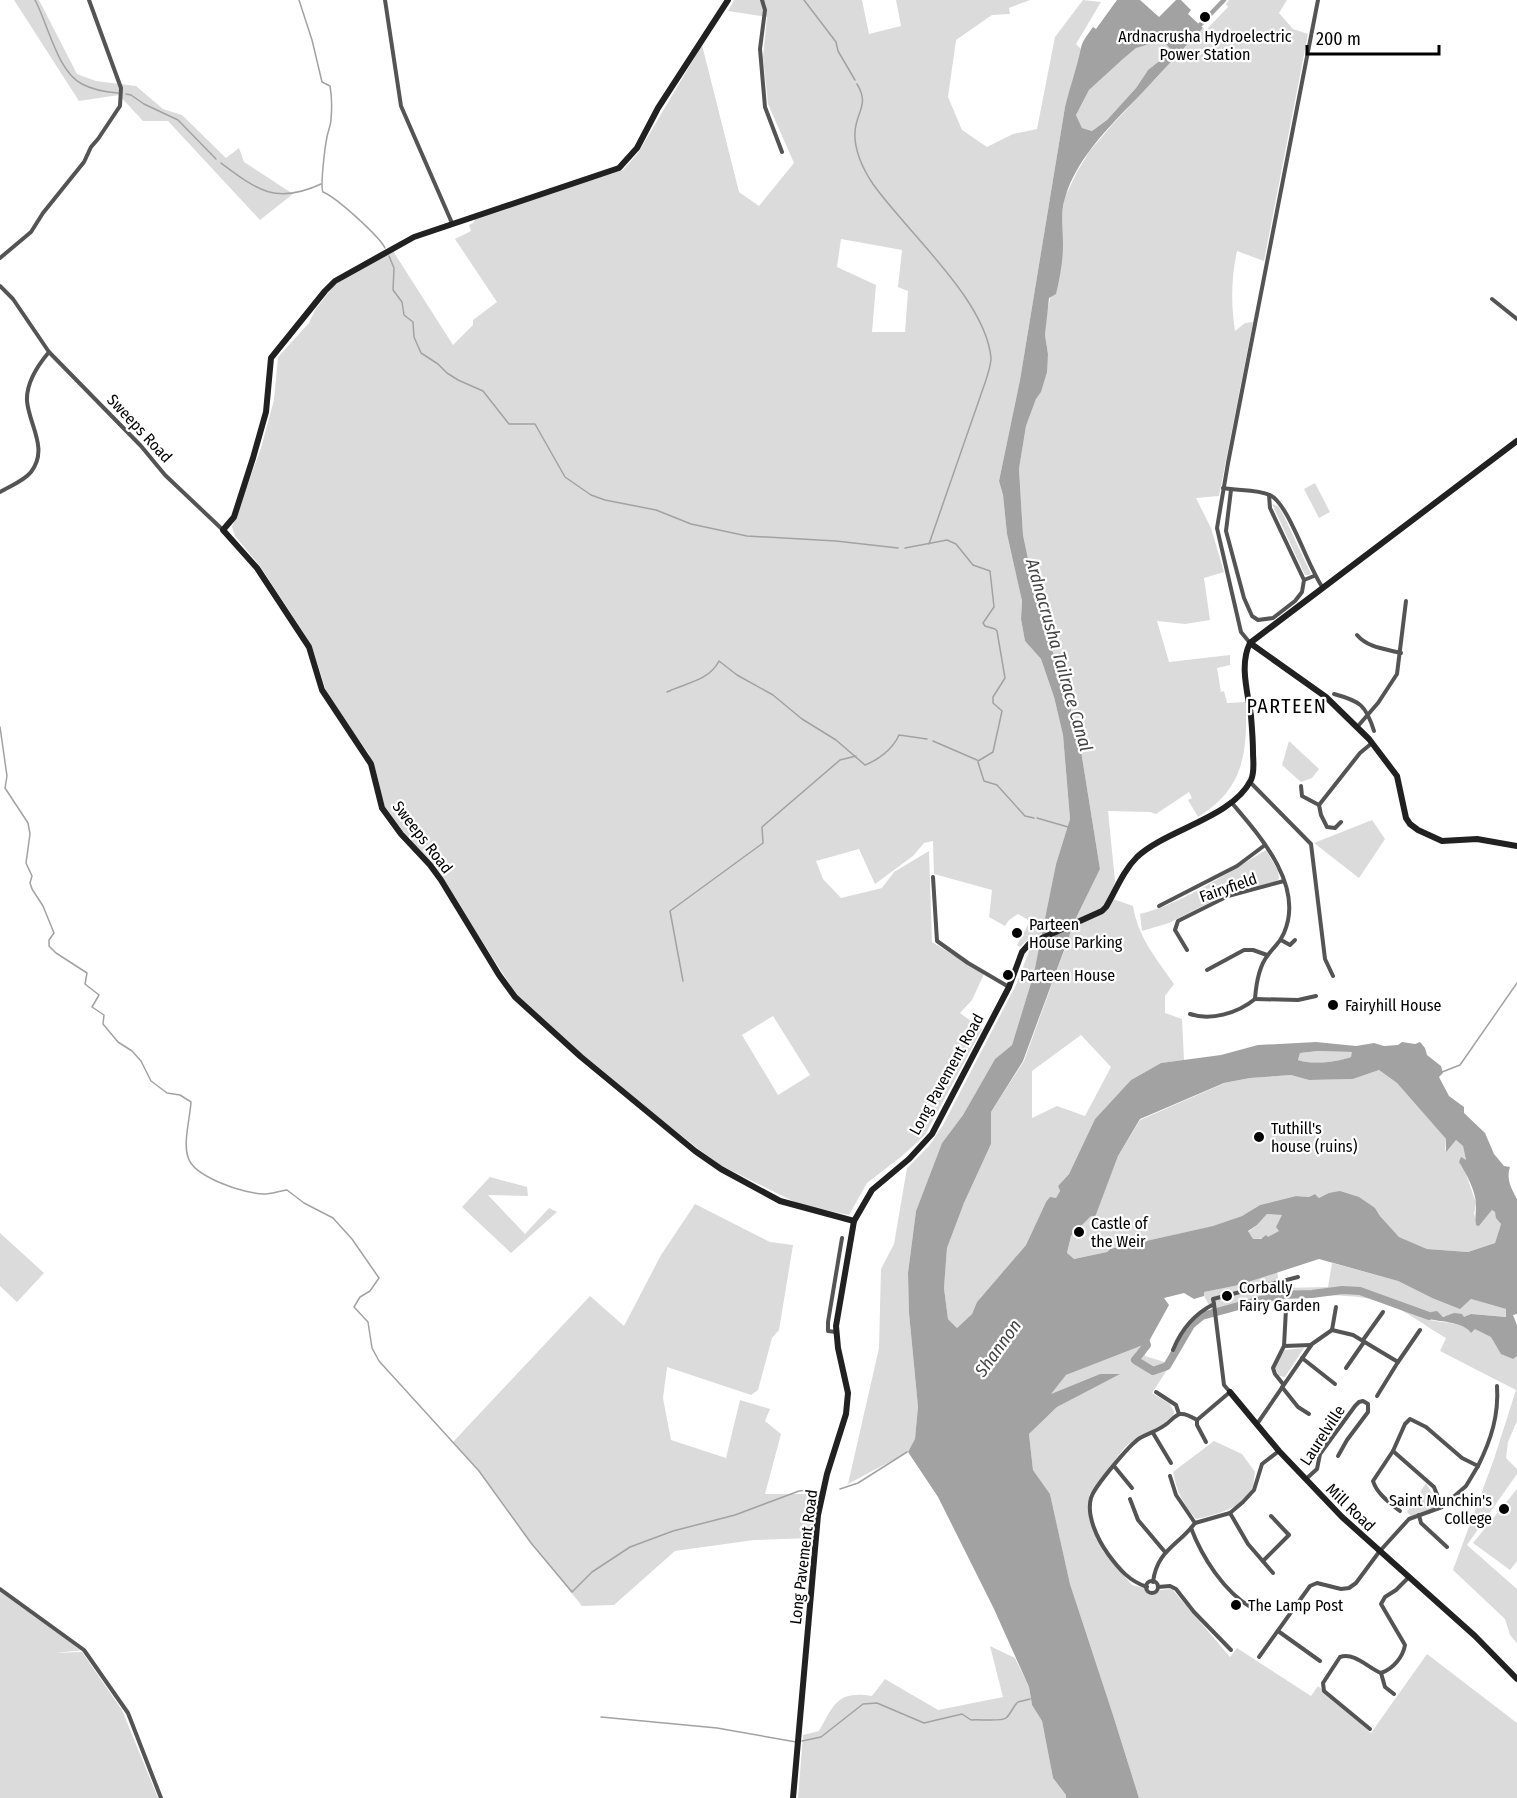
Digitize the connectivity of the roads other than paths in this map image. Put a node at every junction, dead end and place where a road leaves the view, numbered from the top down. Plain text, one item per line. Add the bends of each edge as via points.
1 (88, 0) edge
2 (386, 0) edge
3 (728, 0) edge
4 (762, 0) edge
5 (1318, 0) edge
6 (782, 152) dead end
7 (452, 223) junction
8 (0, 258) edge
9 (0, 286) edge
10 (1492, 299) dead end
11 (1517, 319) edge
12 (49, 352) junction
13 (1517, 441) edge
14 (1224, 488) junction
15 (1231, 490) junction
16 (0, 492) edge
17 (1269, 494) junction
18 (224, 530) junction
19 (1314, 576) junction
20 (1304, 580) junction
21 (1324, 588) junction
22 (1406, 601) dead end
23 (1357, 635) dead end
24 (1250, 643) junction
25 (1401, 653) junction
26 (1334, 694) dead end
27 (1369, 713) junction
28 (1358, 726) junction
29 (1374, 731) dead end
30 (1372, 743) junction
31 (1250, 781) junction
32 (1301, 786) dead end
33 (1231, 801) junction
34 (1319, 805) junction
35 (1341, 822) dead end
36 (1265, 845) junction
37 (1517, 846) edge
38 (933, 878) dead end
39 (1284, 881) junction
40 (1159, 906) dead end
41 (1281, 940) junction
42 (1295, 940) dead end
43 (1187, 950) dead end
44 (1267, 955) junction
45 (1207, 970) dead end
46 (1333, 976) dead end
47 (1009, 987) junction
48 (1316, 996) dead end
49 (1255, 999) junction
50 (1190, 1014) dead end
51 (854, 1221) junction
52 (842, 1238) dead end
53 (1298, 1277) dead end
54 (1214, 1304) junction
55 (1336, 1307) dead end
56 (1286, 1309) dead end
57 (1383, 1312) dead end
58 (1332, 1330) junction
59 (1420, 1330) dead end
60 (836, 1332) junction
61 (1364, 1341) junction
62 (1312, 1344) junction
63 (1284, 1346) junction
64 (1173, 1350) dead end
65 (1302, 1358) junction
66 (1398, 1362) junction
67 (1346, 1368) dead end
68 (1335, 1384) dead end
69 (1282, 1386) junction
70 (1497, 1386) dead end
71 (1156, 1392) dead end
72 (1230, 1392) junction
73 (1377, 1396) dead end
74 (1179, 1414) junction
75 (1310, 1414) dead end
76 (1197, 1420) junction
77 (1257, 1425) junction
78 (1153, 1433) junction
79 (1206, 1442) dead end
80 (1279, 1451) junction
81 (1393, 1451) junction
82 (1338, 1456) dead end
83 (1171, 1463) dead end
84 (1114, 1466) junction
85 (1478, 1466) junction
86 (1170, 1476) dead end
87 (1305, 1479) junction
88 (1132, 1488) dead end
89 (1130, 1499) dead end
90 (1442, 1507) junction
91 (1400, 1511) dead end
92 (1230, 1513) junction
93 (1271, 1515) dead end
94 (1419, 1515) junction
95 (1195, 1523) junction
96 (1191, 1528) junction
97 (1447, 1546) dead end
98 (1165, 1552) junction
99 (1379, 1552) junction
100 (1263, 1560) junction
101 (1273, 1573) dead end
102 (1408, 1578) junction
103 (1153, 1582) junction
104 (1146, 1587) junction
105 (1158, 1587) junction
106 (0, 1589) edge
107 (1252, 1608) dead end
108 (1278, 1631) junction
109 (1231, 1650) dead end
110 (1259, 1657) dead end
111 (1320, 1661) dead end
112 (1381, 1673) junction
113 (1517, 1679) edge
114 (1394, 1694) dead end
115 (1370, 1728) dead end
116 (161, 1798) edge
117 (794, 1798) edge

1 - 8 street via 121,88 120,106 31,232
2 - 7 street via 401,106
3 - 7 street via 623,165
4 - 6 street via 765,9 760,49 765,107
5 - 14 street
7 - 18 street via 414,237 335,282 271,358 266,412 234,517
9 - 12 street, Sweeps Road
10 - 11 street
12 - 16 street via 32,377 27,401 39,455 32,472
12 - 18 street, Sweeps Road via 165,475
13 - 21 street
14 - 15 street
14 - 24 street via 1217,528 1241,632
15 - 17 street
15 - 20 street via 1226,531 1252,616 1258,620 1273,618 1295,601
17 - 19 street via 1285,511
17 - 20 street via 1270,508
18 - 51 street, Sweeps Road via 257,568 309,646 322,690 371,764 382,808 430,864 515,998 581,1057 721,1169 780,1201
19 - 20 street
19 - 21 street
21 - 24 street
22 - 25 street
23 - 25 street via 1376,647
24 - 28 street via 1326,697
24 - 31 street via 1245,664 1252,738
25 - 27 street via 1397,674
26 - 27 street via 1353,699
27 - 28 street
27 - 29 street
28 - 30 street
30 - 34 street
30 - 37 street via 1397,776 1406,818 1418,830 1442,841 1477,839
31 - 33 street, Long Pavement Road
31 - 46 street via 1311,844 1324,959
32 - 34 street via 1302,796
33 - 36 street, Fairyfield
33 - 47 street, Long Pavement Road via 1138,856 1126,869 1106,907 1029,944
34 - 35 street via 1327,827 1335,828
36 - 39 street, Fairyfield
36 - 40 street, Fairyfield via 1237,866
38 - 47 street via 937,941
39 - 41 street, Fairyfield via 1288,919
39 - 43 street, Fairyfield via 1228,896 1178,921 1175,930
41 - 42 street via 1290,945
41 - 44 street, Fairyfield
44 - 45 street via 1244,950
44 - 49 street, Fairyfield
47 - 51 street, Long Pavement Road via 932,1134 872,1190
48 - 49 street via 1298,1000
49 - 50 street via 1223,1014
51 - 60 street, Long Pavement Road
52 - 60 street via 828,1322 828,1331
53 - 54 street via 1213,1299
54 - 64 street via 1192,1320
54 - 72 street via 1224,1385
55 - 58 street
56 - 63 street
57 - 61 street
58 - 61 street
58 - 62 street
59 - 66 street
60 - 117 street, Long Pavement Road via 848,1393 846,1414 818,1515
61 - 66 street
61 - 67 street
62 - 63 street
62 - 65 street
63 - 69 street via 1273,1368
65 - 68 street
65 - 69 street
66 - 73 street
69 - 75 street via 1298,1407
69 - 77 street
70 - 85 street via 1498,1405 1490,1441
71 - 74 street via 1176,1405
72 - 76 street
72 - 77 street, Mill Road
74 - 76 street
74 - 78 street
76 - 79 street
77 - 80 street, Mill Road
78 - 83 street
78 - 84 street via 1140,1437
80 - 87 street, Mill Road
80 - 92 street via 1262,1464 1254,1490
81 - 85 street via 1410,1419
81 - 90 street via 1434,1487
81 - 91 street via 1373,1481
82 - 87 street, Laurelville via 1368,1412 1368,1404 1363,1401 1355,1406 1320,1454 1317,1469
84 - 88 street
84 - 104 street via 1091,1496 1092,1519 1116,1565 1134,1582
85 - 90 street via 1466,1486
86 - 95 street via 1176,1495
87 - 99 street, Mill Road
89 - 98 street via 1138,1520
90 - 94 street
92 - 95 street
92 - 100 street via 1248,1544
93 - 100 street via 1289,1535
94 - 97 street via 1421,1523
94 - 99 street via 1409,1519
95 - 96 street
96 - 98 street
96 - 107 street via 1211,1566 1231,1591
98 - 103 street
99 - 102 street, Mill Road
99 - 108 street via 1348,1588 1317,1583 1310,1586
100 - 101 street
102 - 112 street via 1382,1600 1382,1609 1405,1648 1391,1669
102 - 113 street, Mill Road
103 - 104 street
103 - 105 street
104 - 105 street via 1152,1593
105 - 109 street via 1176,1589
106 - 116 street via 84,1650 128,1713
108 - 110 street
108 - 111 street
112 - 114 street via 1386,1687
112 - 115 street via 1344,1655 1323,1683 1324,1691

